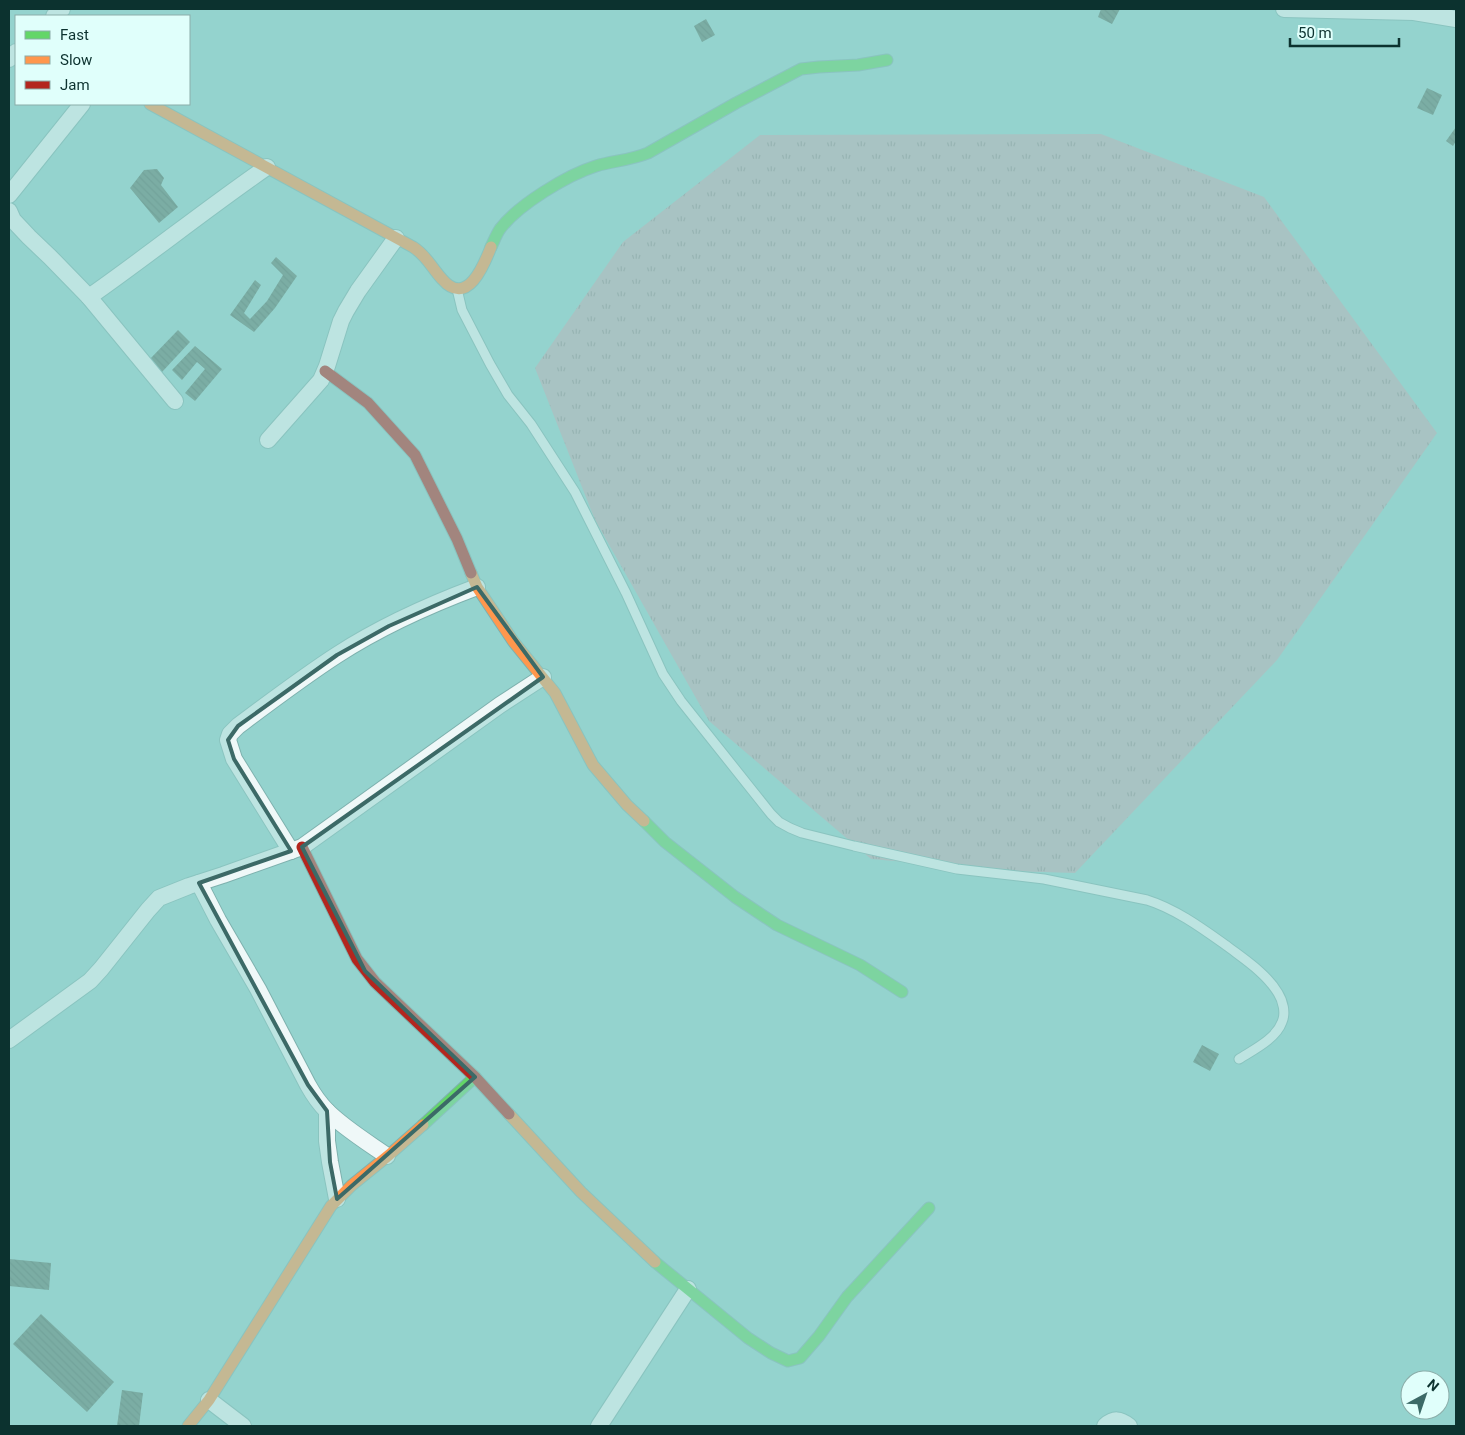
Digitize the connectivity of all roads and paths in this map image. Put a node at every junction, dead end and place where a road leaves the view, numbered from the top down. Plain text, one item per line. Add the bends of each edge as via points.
1 (1284, 9) edge
2 (1376, 9) edge
3 (1456, 19) edge
4 (887, 60) dead end
5 (81, 105) edge
6 (152, 105) edge
7 (267, 167) junction
8 (9, 195) edge
9 (9, 210) edge
10 (396, 238) junction
11 (457, 288) junction
12 (89, 297) junction
13 (325, 371) junction
14 (175, 401) dead end
15 (268, 440) dead end
16 (477, 587) junction
17 (543, 677) junction
18 (296, 849) junction
19 (199, 883) junction
20 (902, 992) dead end
21 (9, 1040) edge
22 (1239, 1059) dead end
23 (475, 1077) junction
24 (327, 1111) junction
25 (387, 1156) junction
26 (337, 1199) junction
27 (929, 1208) dead end
28 (688, 1288) junction
29 (209, 1400) junction
30 (188, 1426) edge
31 (243, 1426) edge
32 (599, 1426) edge
33 (1105, 1426) edge
34 (1129, 1426) edge

1 - 2 street
2 - 3 street
4 - 11 street via 801,69 648,153 577,172 510,218 498,233 472,284
5 - 8 street
6 - 7 street
7 - 10 street
7 - 12 street
9 - 12 street via 13,220
10 - 11 street via 428,259 439,277
10 - 13 street via 346,311
11 - 22 lane via 462,310 508,395 576,492 663,674 680,701 779,822 824,839 957,869 1044,879 1155,902 1204,930 1250,963 1278,992 1283,1004 1282,1022 1275,1033
12 - 14 street
13 - 15 street via 316,387
13 - 16 street via 368,403 415,455
16 - 17 street via 513,641
16 - 18 street via 389,626 337,655 230,734 228,740 234,759
17 - 18 street
17 - 20 street via 594,764 627,805 665,842 767,919 860,965
18 - 19 street
18 - 23 street via 365,971
19 - 21 street via 159,898 90,981
19 - 24 street via 308,1085
23 - 25 street
23 - 28 street via 581,1192 643,1251
24 - 25 street
24 - 26 street via 327,1142
25 - 26 street
26 - 29 street
27 - 28 street via 847,1297 800,1358 788,1360 771,1353
28 - 32 street
29 - 30 street
29 - 31 street
33 - 34 street via 1113,1420

